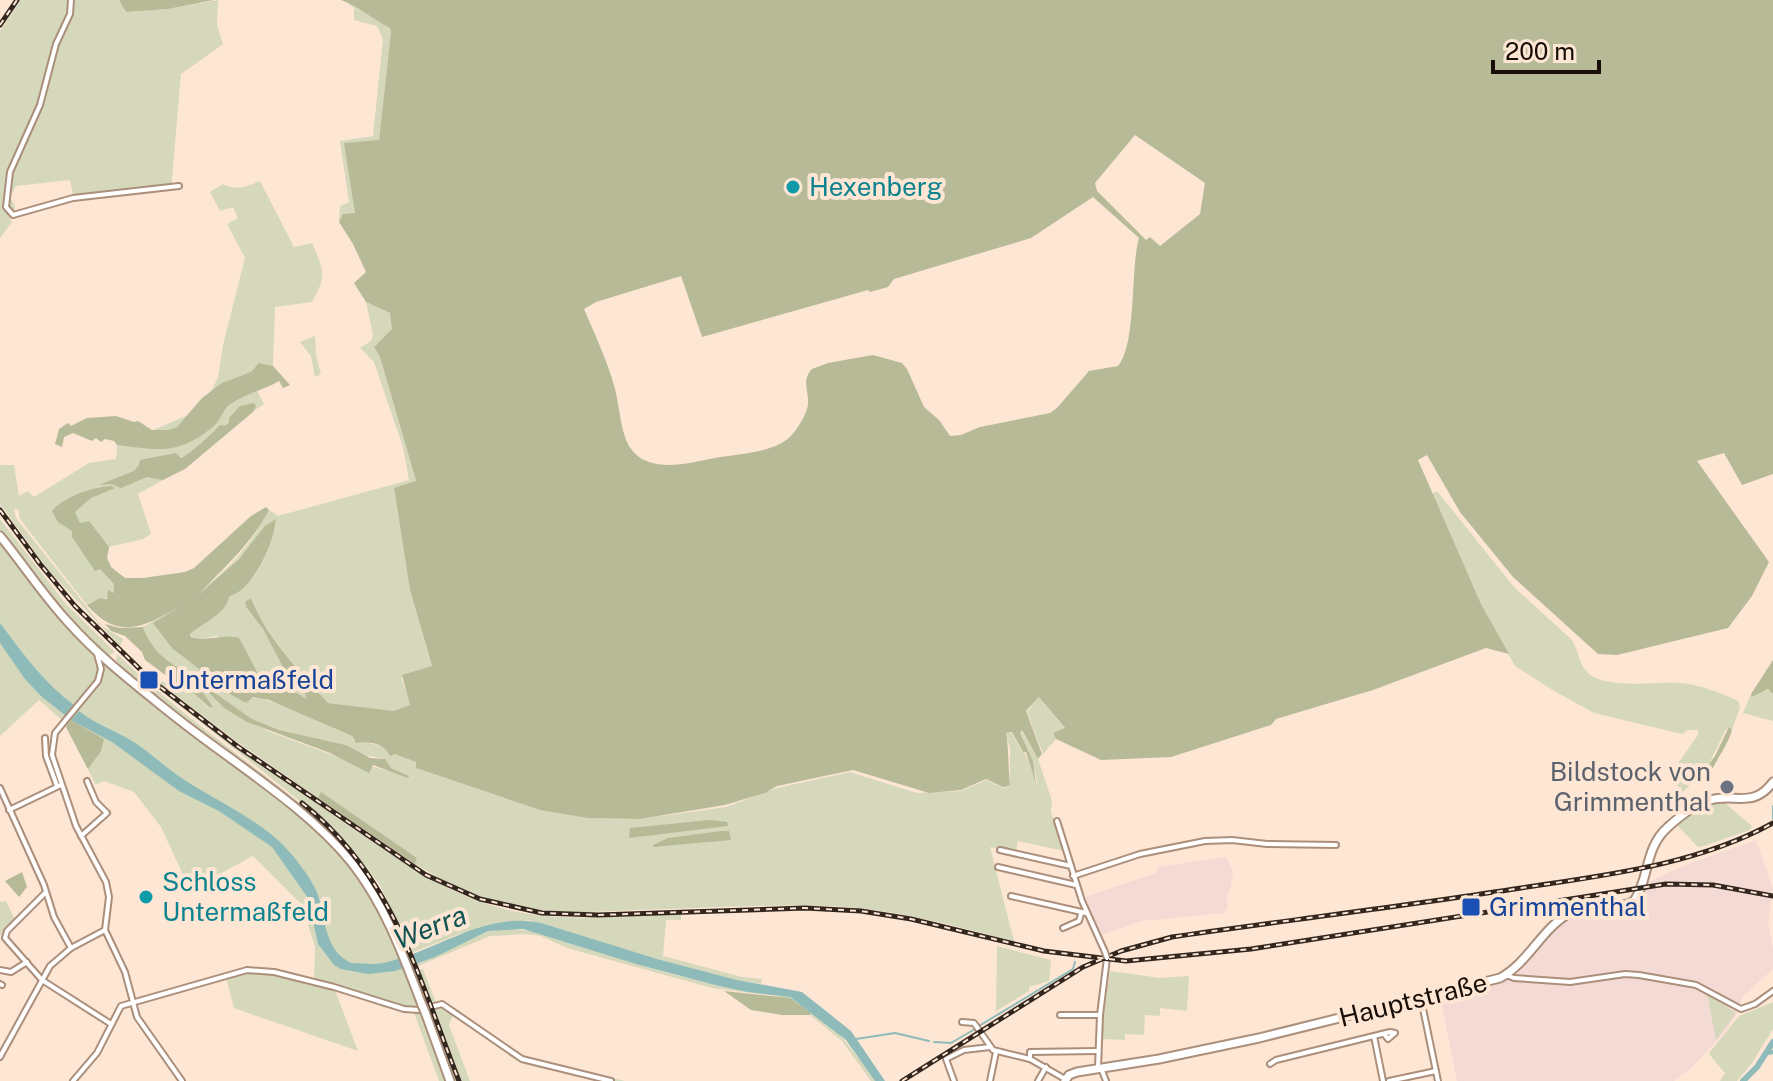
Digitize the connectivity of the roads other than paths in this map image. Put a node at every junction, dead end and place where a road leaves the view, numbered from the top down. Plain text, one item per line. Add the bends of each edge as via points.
1 (71, 0) edge
2 (179, 186) dead end
3 (0, 536) edge
4 (91, 645) junction
5 (45, 738) dead end
6 (87, 781) dead end
7 (1773, 782) edge
8 (59, 786) junction
9 (0, 788) edge
10 (9, 810) junction
11 (1057, 821) dead end
12 (81, 836) junction
13 (1336, 845) dead end
14 (1000, 850) dead end
15 (1071, 866) junction
16 (998, 867) dead end
17 (1073, 876) junction
18 (1076, 885) junction
19 (45, 893) junction
20 (1011, 896) dead end
21 (1084, 913) junction
22 (1063, 928) dead end
23 (105, 930) junction
24 (71, 948) junction
25 (27, 962) junction
26 (0, 970) edge
27 (1506, 975) junction
28 (42, 980) junction
29 (1773, 991) edge
30 (1421, 999) junction
31 (133, 1002) junction
32 (422, 1009) junction
33 (1060, 1015) dead end
34 (1100, 1015) junction
35 (962, 1022) dead end
36 (111, 1024) junction
37 (1384, 1034) dead end
38 (1374, 1036) junction
39 (0, 1041) edge
40 (6, 1046) junction
41 (990, 1047) junction
42 (1098, 1051) junction
43 (996, 1052) junction
44 (0, 1057) edge
45 (1030, 1059) junction
46 (1270, 1064) dead end
47 (1046, 1067) junction
48 (1100, 1068) junction
49 (1436, 1071) junction
50 (1407, 1079) edge
51 (180, 1080) edge
52 (1065, 1080) edge
53 (73, 1081) edge
54 (450, 1081) edge
55 (611, 1081) edge
56 (954, 1081) edge
57 (990, 1081) edge
58 (1038, 1081) edge
59 (1106, 1081) edge
60 (1383, 1081) edge
61 (1389, 1081) edge
62 (1438, 1081) edge

1 - 2 street via 40,105 7,181 6,207 13,215 73,198
3 - 4 main road
4 - 8 street via 99,658 98,681 53,737
4 - 32 main road via 340,850 376,899
5 - 8 street via 46,756
6 - 12 street via 107,813
7 - 27 main road, Hauptstraße via 1751,798 1713,799 1692,809 1655,842 1634,901 1569,913
8 - 10 street
8 - 12 street
9 - 10 street
10 - 19 street
11 - 15 street
12 - 23 street via 106,882
13 - 17 street via 1214,840 1140,854
14 - 15 street
15 - 17 street
16 - 18 street
17 - 18 street
18 - 21 street
19 - 24 street
19 - 25 street via 5,938
20 - 21 street
21 - 22 street
21 - 34 street via 1106,955
23 - 24 street
23 - 31 street
24 - 28 street
25 - 26 street via 11,972
25 - 28 street
27 - 29 street via 1570,982 1639,975 1696,985 1741,1009
27 - 30 main road, Hauptstraße
28 - 36 street
28 - 40 street
30 - 48 main road, Hauptstraße via 1259,1038
30 - 49 street
31 - 32 street via 247,970 334,987 393,1007
31 - 36 street via 121,1006
31 - 51 street via 137,1017
32 - 54 main road
32 - 55 street via 445,1005 522,1059
33 - 34 street
34 - 42 street
35 - 41 street via 974,1023
36 - 53 street via 97,1053
37 - 38 street
38 - 46 street
38 - 60 street
39 - 40 street
40 - 44 street
41 - 43 street
41 - 56 street via 946,1059
42 - 45 street via 1030,1052
42 - 48 street
43 - 45 street
43 - 57 street
45 - 47 street
47 - 52 street
47 - 58 street
48 - 52 main road, Hauptstraße
48 - 59 street
49 - 50 street
49 - 62 street
50 - 61 street

